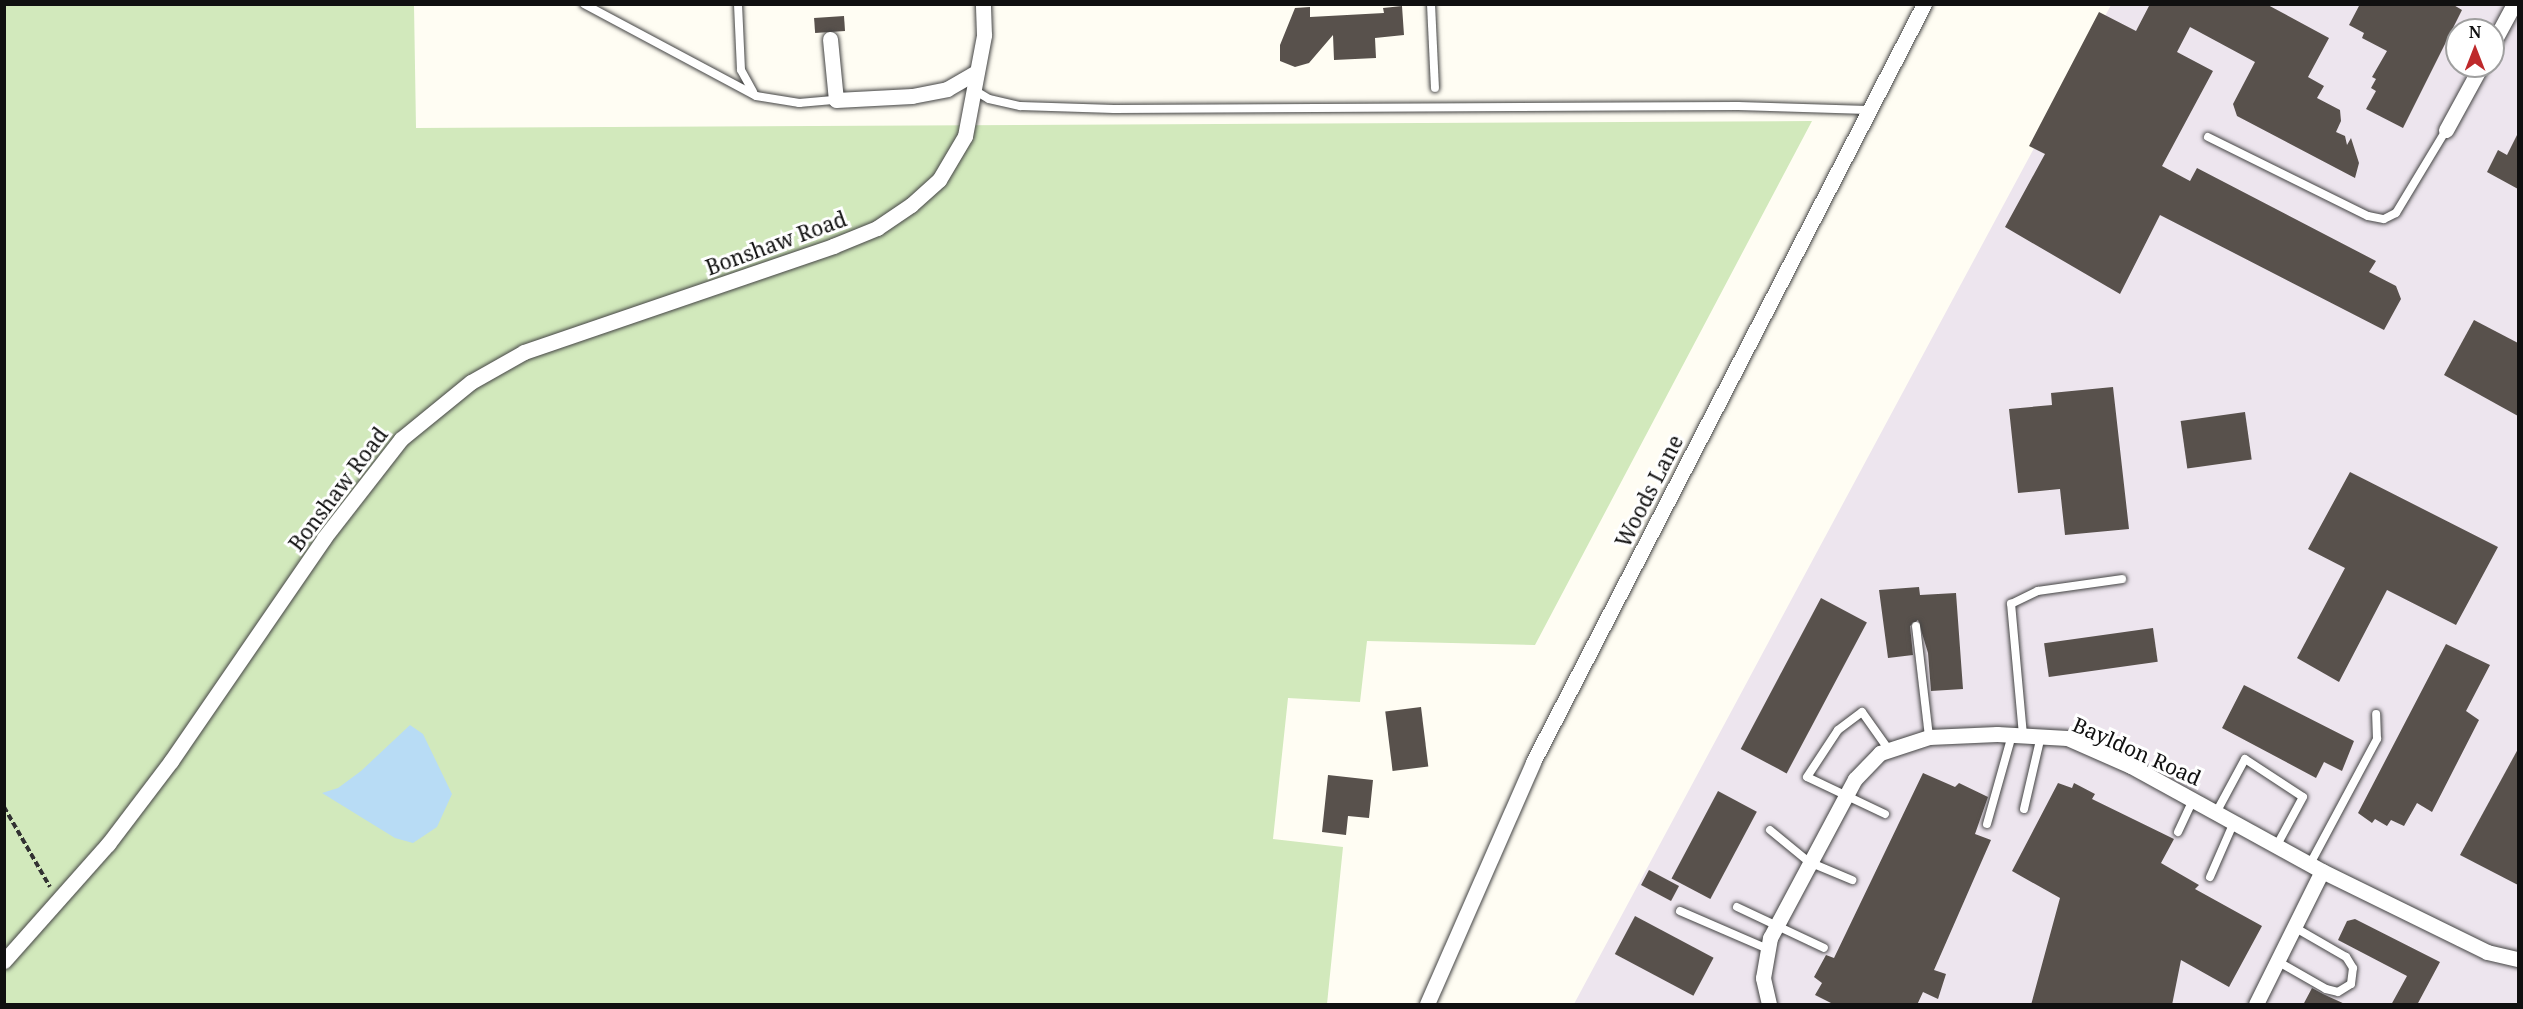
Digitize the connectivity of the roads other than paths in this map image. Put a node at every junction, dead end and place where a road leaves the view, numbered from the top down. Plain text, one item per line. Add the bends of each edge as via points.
1 (584, 4) edge
2 (738, 4) edge
3 (983, 4) edge
4 (1431, 4) edge
5 (1924, 4) edge
6 (2514, 4) edge
7 (2505, 21) edge
8 (830, 39) dead end
9 (976, 72) junction
10 (2474, 78) edge
11 (1435, 88) dead end
12 (974, 90) junction
13 (756, 96) junction
14 (836, 100) junction
15 (1868, 110) junction
16 (2446, 130) joint
17 (2208, 137) dead end
18 (2122, 579) dead end
19 (1916, 626) dead end
20 (2376, 714) dead end
21 (2018, 735) junction
22 (2041, 736) junction
23 (1929, 737) junction
24 (1889, 750) junction
25 (1845, 796) junction
26 (2194, 799) junction
27 (2024, 809) dead end
28 (2217, 811) junction
29 (1886, 814) dead end
30 (2234, 820) junction
31 (1987, 824) dead end
32 (1770, 830) dead end
33 (2178, 832) dead end
34 (2277, 845) junction
35 (1809, 862) junction
36 (2316, 867) junction
37 (2210, 878) dead end
38 (1852, 880) dead end
39 (1737, 907) dead end
40 (1680, 911) dead end
41 (1777, 924) junction
42 (2294, 927) junction
43 (1824, 948) dead end
44 (1768, 949) junction
45 (2518, 959) edge
46 (4, 961) edge
47 (2277, 961) junction
48 (1427, 1005) edge
49 (1769, 1005) edge
50 (2256, 1005) edge

1 - 13 lane
2 - 13 lane via 741,70
3 - 9 street, Bonshaw Road via 984,35
4 - 11 lane
5 - 15 street, Woods Lane
6 - 7 street
8 - 14 street
9 - 12 street, Bonshaw Road
9 - 14 street via 947,89 912,96
10 - 16 street
12 - 15 lane via 989,99 1020,106 1114,109 1738,106
12 - 46 street, Bonshaw Road via 965,136 939,180 911,206 877,228 524,351 471,382 425,417 373,472 171,761 59,904
13 - 14 lane via 799,103
15 - 48 street, Woods Lane via 1533,762
16 - 17 lane via 2396,213 2384,219 2368,216
18 - 21 lane via 2038,591 2011,604
19 - 23 lane
20 - 36 lane via 2377,739
21 - 22 street, Bayldon Road
21 - 23 street, Bayldon Road
21 - 31 lane
22 - 26 street, Bayldon Road via 2067,738
22 - 27 lane
23 - 24 street, Bayldon Road
24 - 25 street, Bayldon Road via 1880,753 1855,779
24 - 25 lane via 1862,711 1838,730 1807,777
25 - 29 lane
25 - 35 street, Bayldon Road
26 - 28 street, Bayldon Road
26 - 33 lane
28 - 30 street, Bayldon Road
28 - 34 lane via 2245,759 2303,797
30 - 34 street, Bayldon Road
30 - 37 lane
32 - 35 lane
34 - 36 street, Bayldon Road
35 - 38 lane
35 - 41 street, Bayldon Road
36 - 42 street
36 - 45 street, Bayldon Road via 2487,952
39 - 41 lane
40 - 44 lane
41 - 43 lane
41 - 44 street, Bayldon Road
42 - 47 street
42 - 47 lane via 2346,957 2353,968 2351,984 2338,992 2326,989
44 - 49 street, Bayldon Road via 1763,978
47 - 50 street

